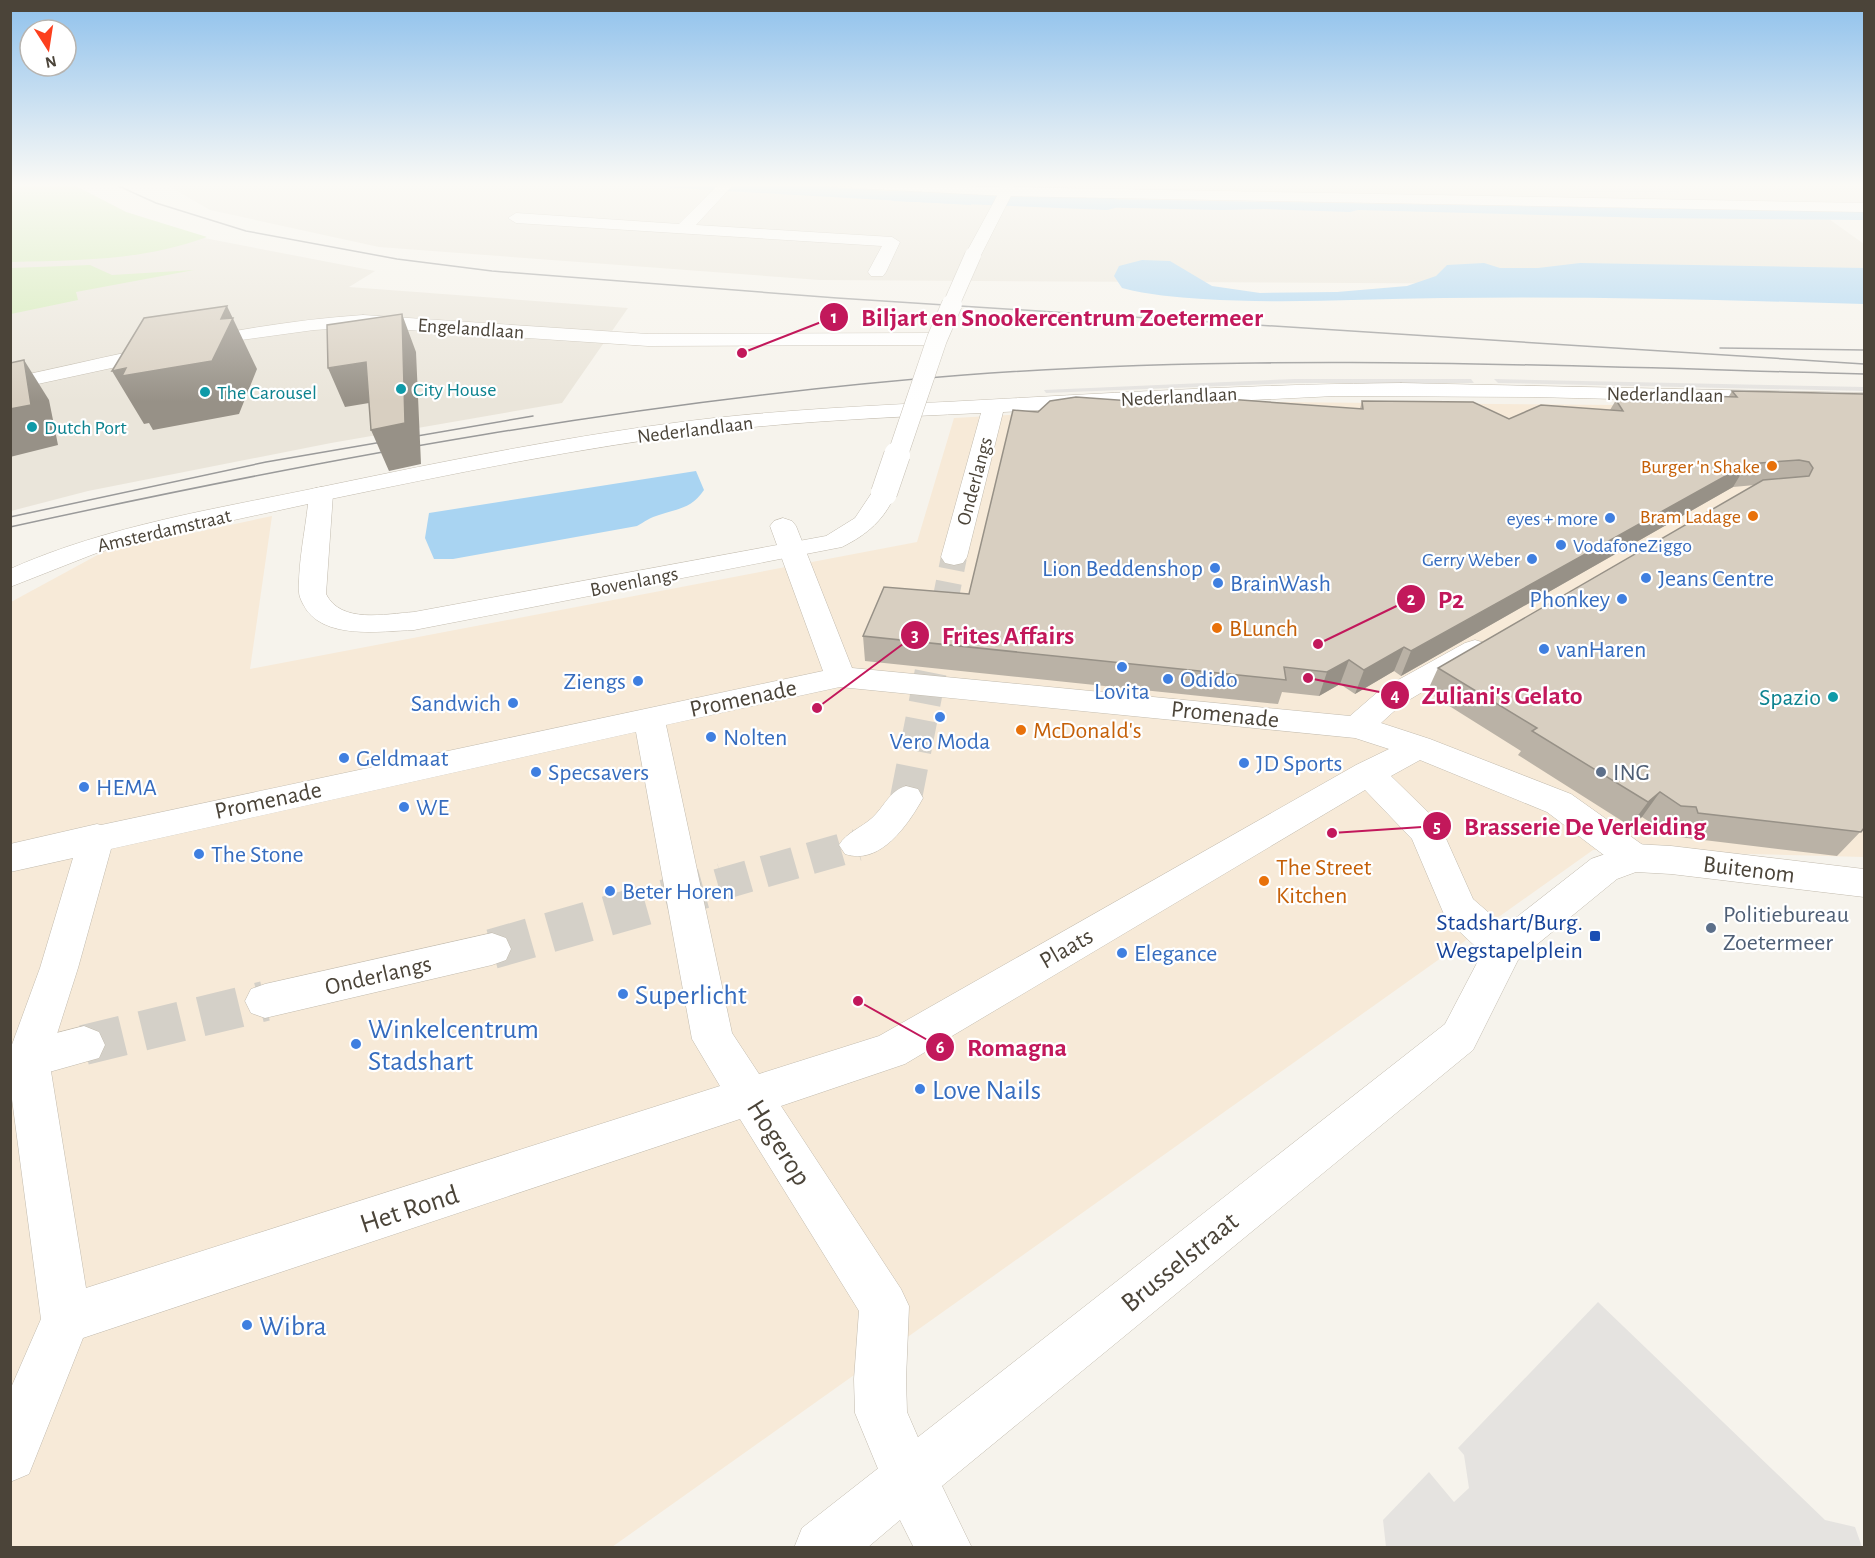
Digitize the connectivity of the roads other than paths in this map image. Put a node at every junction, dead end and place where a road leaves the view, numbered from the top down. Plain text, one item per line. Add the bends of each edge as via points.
1 (885, 257) edge
2 (972, 257) edge
3 (877, 272) dead end
4 (937, 339) junction
5 (10, 384) edge
6 (1864, 399) edge
7 (994, 406) junction
8 (321, 494) junction
9 (788, 538) junction
10 (954, 557) tunnel mouth
11 (10, 579) edge
12 (1495, 638) edge
13 (840, 677) junction
14 (649, 718) junction
15 (1357, 727) junction
16 (1419, 747) junction
17 (1368, 773) junction
18 (906, 798) tunnel mouth
19 (97, 837) junction
20 (857, 845) tunnel mouth
21 (10, 858) edge
22 (1634, 858) junction
23 (1864, 883) edge
24 (1504, 949) junction
25 (492, 950) tunnel mouth
26 (265, 1002) tunnel mouth
27 (84, 1045) tunnel mouth
28 (19, 1061) edge
29 (752, 1097) junction
30 (66, 1319) junction
31 (10, 1455) edge
32 (909, 1479) junction
33 (822, 1548) edge
34 (944, 1548) edge

1 - 3 street
2 - 4 street, Bovenlangs, bridge
4 - 5 street, Engelandlaan via 648,340 363,321 241,334
4 - 9 street, Bovenlangs, bridge via 876,512 868,522 833,542
6 - 7 street, Nederlandlaan via 1346,390
7 - 8 street, Nederlandlaan via 855,412 711,425 469,463
7 - 10 street, Onderlangs
8 - 9 street, Bovenlangs via 312,594 320,610 338,620 366,623 414,621
8 - 11 street, Amsterdamstraat via 134,534
9 - 13 street
12 - 15 street via 1392,697
13 - 14 street, Promenade
13 - 15 street, Promenade
14 - 19 street, Promenade
14 - 29 street, Hogerop via 713,1039
15 - 16 street, Promenade
16 - 17 street, Plaats
16 - 22 street, Promenade via 1559,803
17 - 24 street via 1427,832 1459,908
17 - 29 street, Plaats via 890,1051
18 - 20 street via 890,823
19 - 21 street, Promenade
19 - 28 street via 52,991
22 - 23 street, Buitenom
22 - 24 street via 1604,868
24 - 32 street, Brusselstraat via 1459,1037
25 - 26 street, Onderlangs
27 - 28 street
28 - 30 street
29 - 30 street, Het Rond
29 - 32 street, Hogerop via 884,1306 881,1413
30 - 31 street
32 - 33 street, Brusselstraat
32 - 34 street, Hogerop

